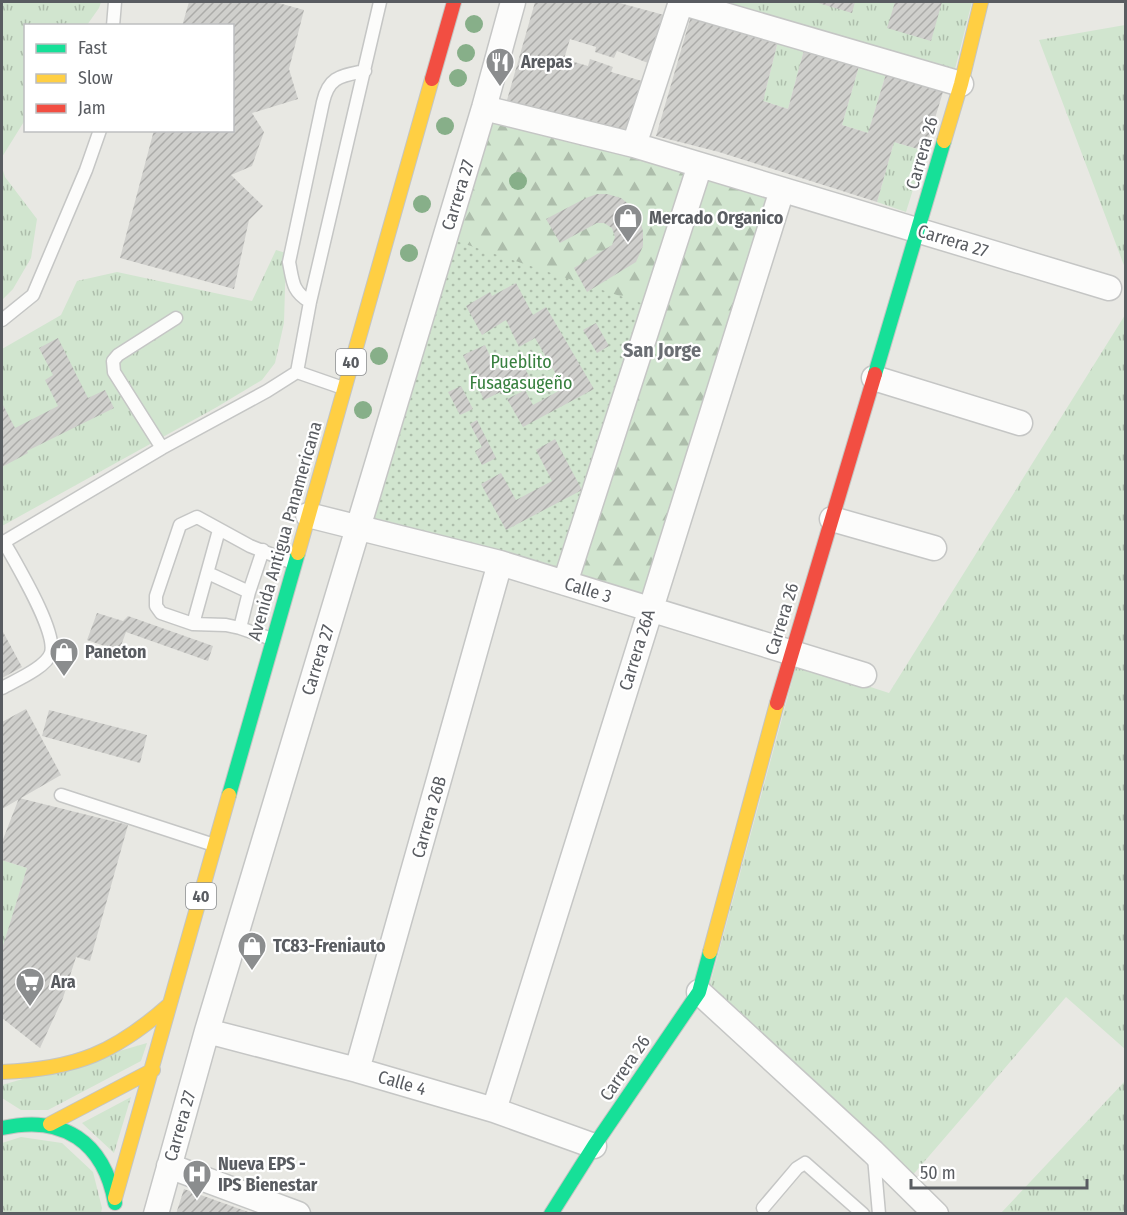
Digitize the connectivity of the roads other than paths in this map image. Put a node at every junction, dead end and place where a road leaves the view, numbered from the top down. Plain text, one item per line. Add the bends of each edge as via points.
1 (115, 2) edge
2 (380, 2) edge
3 (454, 2) edge
4 (513, 2) edge
5 (680, 2) edge
6 (981, 2) edge
7 (113, 24) edge
8 (365, 71) junction
9 (961, 84) junction
10 (484, 108) junction
11 (99, 132) edge
12 (634, 145) junction
13 (700, 165) junction
14 (782, 190) junction
15 (918, 231) junction
16 (1109, 288) dead end
17 (310, 302) junction
18 (176, 318) dead end
19 (2, 320) edge
20 (297, 372) junction
21 (874, 378) junction
22 (344, 388) junction
23 (1020, 423) dead end
24 (162, 448) junction
25 (308, 515) junction
26 (831, 519) junction
27 (358, 527) junction
28 (219, 530) junction
29 (3, 543) edge
30 (934, 549) dead end
31 (263, 550) junction
32 (294, 563) junction
33 (500, 563) junction
34 (208, 573) junction
35 (565, 583) junction
36 (249, 591) junction
37 (649, 609) junction
38 (194, 624) junction
39 (240, 628) junction
40 (273, 639) junction
41 (791, 652) junction
42 (864, 675) dead end
43 (2, 688) edge
44 (61, 795) dead end
45 (215, 845) junction
46 (699, 992) junction
47 (170, 1004) junction
48 (207, 1031) junction
49 (153, 1070) junction
50 (357, 1070) junction
51 (2, 1072) edge
52 (494, 1110) junction
53 (2, 1114) edge
54 (16, 1124) junction
55 (50, 1124) junction
56 (2, 1128) edge
57 (594, 1146) junction
58 (873, 1152) junction
59 (169, 1166) junction
60 (115, 1198) junction
61 (763, 1208) dead end
62 (115, 1214) edge
63 (156, 1214) edge
64 (298, 1214) edge
65 (551, 1214) edge
66 (863, 1214) edge
67 (879, 1214) edge
68 (936, 1214) edge

1 - 7 lane
2 - 8 lane
3 - 22 main road, Avenida Antigua Panamericana / 40
4 - 10 street, Carrera 27
5 - 9 street
5 - 12 street
6 - 9 main road, Carrera 26
8 - 17 lane
8 - 17 lane via 343,75 326,89 289,262 298,295
9 - 15 main road, Carrera 26
10 - 12 street, Carrera 27
10 - 27 street, Carrera 27
11 - 19 lane via 33,296
12 - 13 street, Carrera 27
13 - 14 street, Carrera 27
13 - 35 street
14 - 15 street, Carrera 27
14 - 37 street, Carrera 26A
15 - 16 street, Carrera 27
15 - 21 main road, Carrera 26
17 - 20 lane
18 - 24 lane via 113,361 114,372
20 - 22 lane
20 - 24 lane
21 - 23 street
21 - 26 main road, Carrera 26
22 - 25 main road, Avenida Antigua Panamericana / 40
24 - 29 lane
25 - 27 street, Calle 3
25 - 32 main road, Avenida Antigua Panamericana / 40
26 - 30 street
26 - 41 main road, Carrera 26
27 - 33 street, Calle 3
27 - 48 street, Carrera 27
28 - 31 lane
28 - 34 lane
28 - 38 lane via 197,517 180,525 156,596 161,613
29 - 43 lane via 39,609 50,636 51,654 41,666
31 - 32 lane
31 - 36 lane
32 - 40 main road, Avenida Antigua Panamericana / 40
33 - 35 street, Calle 3
33 - 50 street, Carrera 26B
34 - 36 lane
34 - 38 lane
35 - 37 street, Calle 3
36 - 39 lane
37 - 41 street, Calle 3
37 - 52 street, Carrera 26A
38 - 39 lane
39 - 40 lane
40 - 45 main road, Avenida Antigua Panamericana / 40
41 - 42 street, Calle 3
41 - 46 main road, Carrera 26
44 - 45 lane
45 - 47 main road, Avenida Antigua Panamericana / 40
46 - 57 main road, Carrera 26
46 - 58 street
47 - 49 main road, Avenida Antigua Panamericana / 40
47 - 51 main road via 139,1032 102,1053 50,1069
48 - 50 street, Calle 4
48 - 59 street, Carrera 27
49 - 55 main road, 40
49 - 60 main road, Avenida Antigua Panamericana / 40
50 - 52 street, Calle 4
52 - 57 street, Calle 4
53 - 54 main road
54 - 55 main road, 40
54 - 56 main road, 40
55 - 60 main road, 40 via 71,1132 92,1148 109,1173
57 - 65 main road, Carrera 26
58 - 67 lane
58 - 68 street
59 - 63 street, Carrera 27
59 - 64 street
60 - 62 main road, 40
61 - 66 lane via 805,1163

